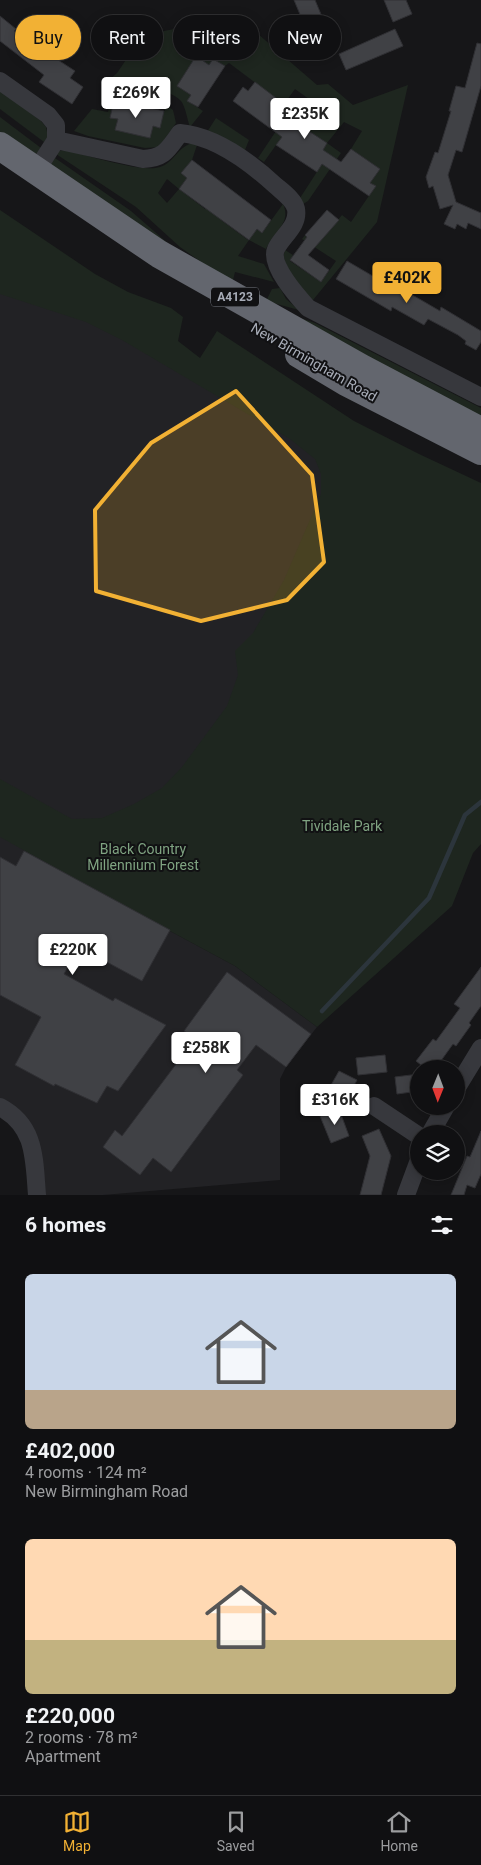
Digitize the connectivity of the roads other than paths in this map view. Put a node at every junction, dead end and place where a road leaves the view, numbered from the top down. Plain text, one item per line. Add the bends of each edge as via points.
1 (0, 81) edge
2 (56, 140) junction
3 (0, 146) edge
4 (0, 166) edge
5 (36, 171) junction
6 (481, 397) edge
7 (481, 431) edge
8 (481, 451) edge
9 (481, 1048) edge
10 (465, 1074) edge
11 (374, 1106) dead end
12 (0, 1107) edge
13 (410, 1130) edge
14 (412, 1180) edge
15 (37, 1195) edge
16 (406, 1195) edge

1 - 2 street via 48,115 56,125
2 - 5 street
2 - 6 street via 153,159 162,156 180,133 189,133 248,161 286,194 296,209 294,224 275,256 285,279 308,308
3 - 5 highway, New Birmingham Road / A4123
4 - 8 highway, New Birmingham Road / A4123 via 151,268 346,382
5 - 7 highway, New Birmingham Road / A4123 via 159,254 363,369
9 - 10 street
11 - 13 street
12 - 15 street via 17,1119 28,1134 34,1150
14 - 16 street

